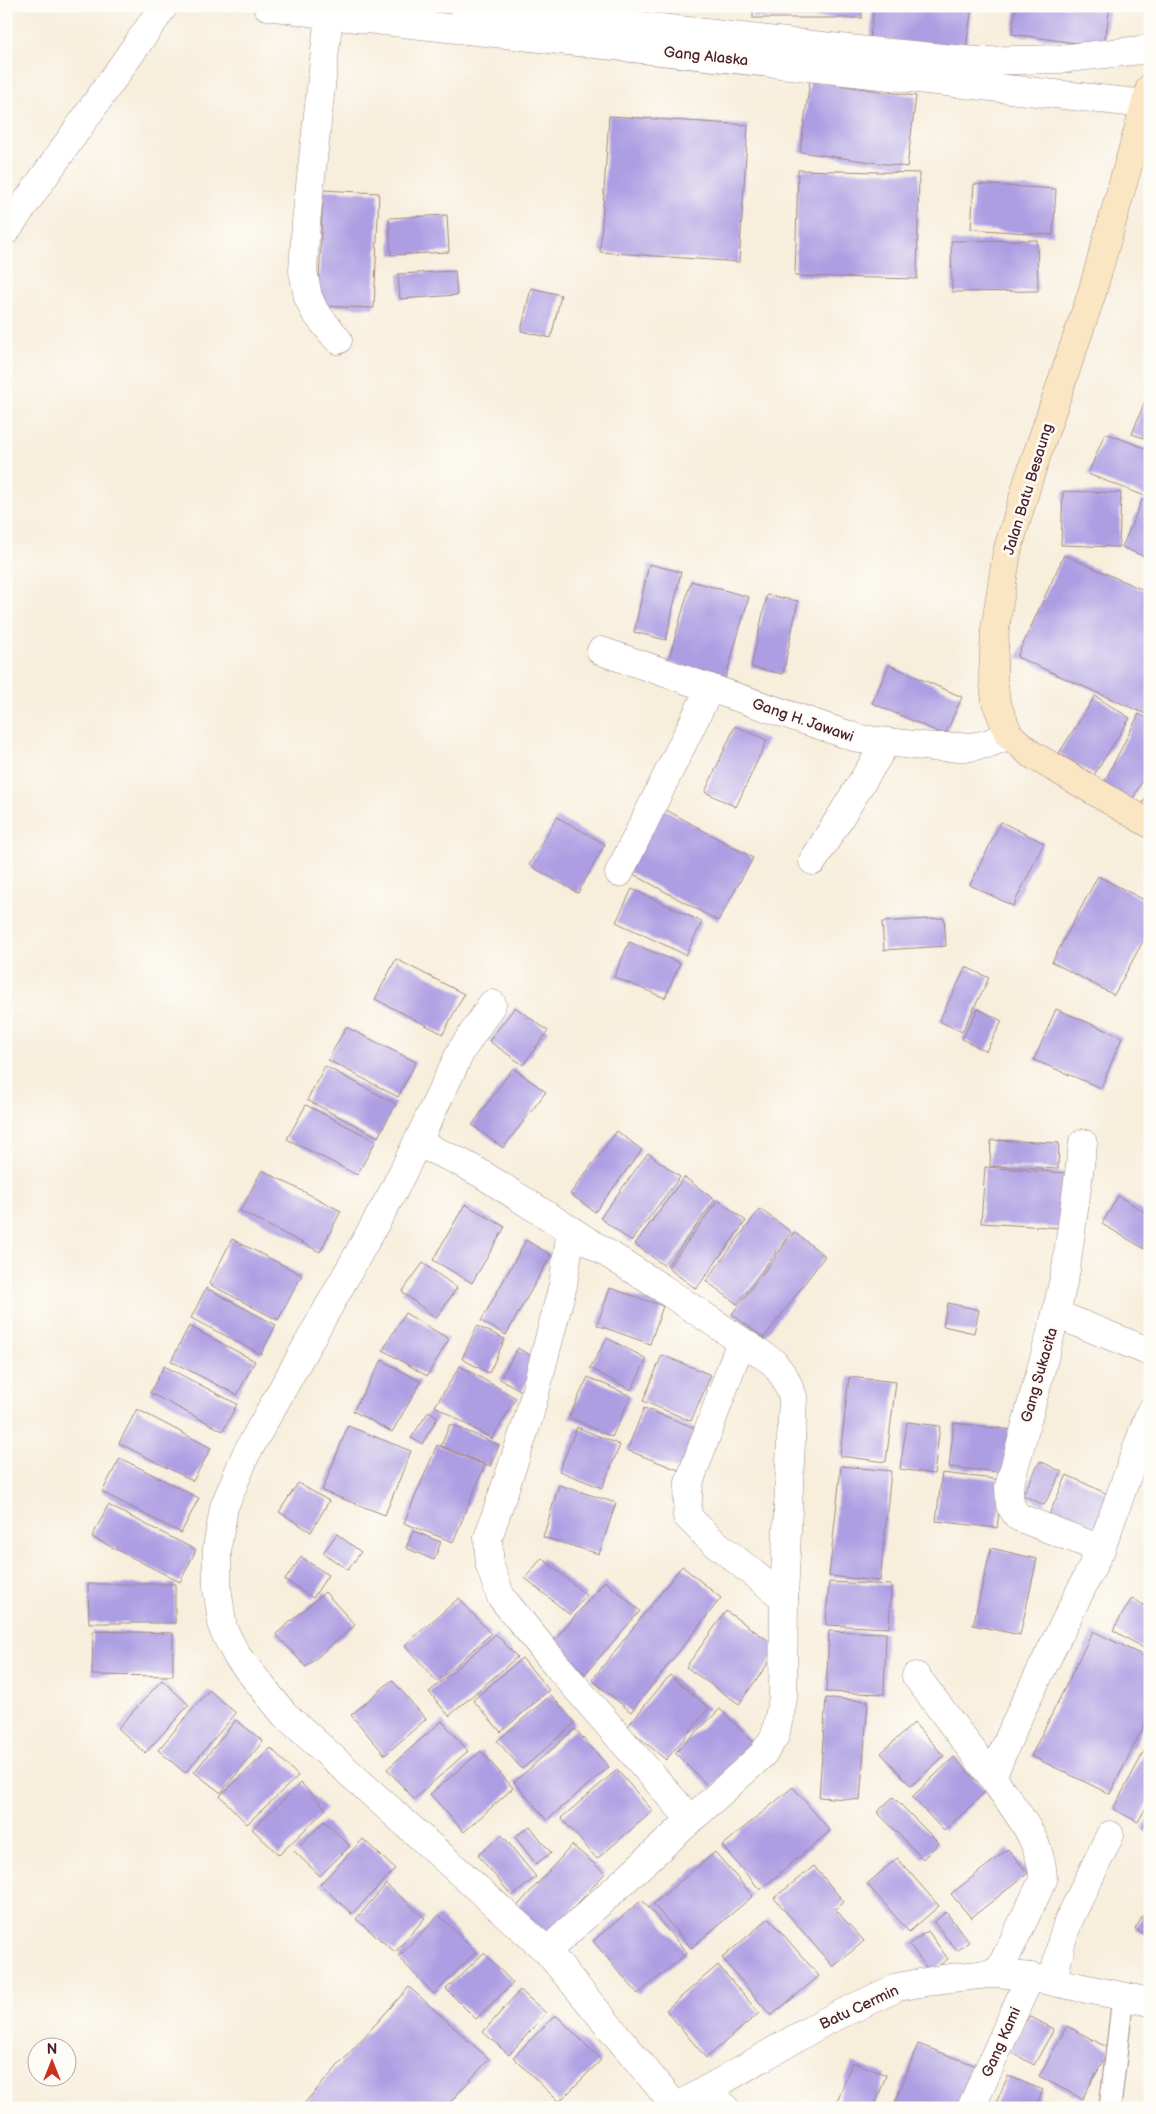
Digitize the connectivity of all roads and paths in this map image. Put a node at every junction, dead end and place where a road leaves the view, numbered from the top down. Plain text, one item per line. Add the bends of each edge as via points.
1 (164, 6) edge
2 (267, 6) edge
3 (463, 6) edge
4 (329, 15) junction
5 (1150, 49) edge
6 (1148, 96) edge
7 (6, 231) edge
8 (338, 340) dead end
9 (601, 651) dead end
10 (710, 688) junction
11 (1009, 735) junction
12 (886, 743) junction
13 (1150, 824) edge
14 (813, 861) dead end
15 (619, 873) dead end
16 (492, 1004) dead end
17 (417, 1143) junction
18 (1083, 1143) dead end
19 (572, 1230) junction
20 (1056, 1314) junction
21 (741, 1341) junction
22 (1150, 1352) edge
23 (1150, 1412) edge
24 (1101, 1549) junction
25 (784, 1598) junction
26 (916, 1676) dead end
27 (992, 1777) junction
28 (690, 1819) junction
29 (1110, 1836) dead end
30 (547, 1951) junction
31 (998, 1973) junction
32 (1041, 1979) junction
33 (1123, 1996) junction
34 (1150, 2002) edge
35 (716, 2098) edge
36 (676, 2107) edge
37 (971, 2108) edge
38 (1110, 2108) edge

1 - 7 street
2 - 4 street, Gang Alaska
3 - 5 street via 976,61 1059,59
4 - 6 street, Gang Alaska
4 - 8 street via 306,222 304,271 308,297 315,312
6 - 11 street, Jalan Batu Besaung via 1091,296 1007,552 995,629 993,675 996,702
9 - 10 street, Gang H. Jawawi
10 - 12 street, Gang H. Jawawi via 860,739
10 - 15 street
11 - 12 street, Gang H. Jawawi via 970,747
11 - 13 street, Jalan Batu Besaung via 1030,754
12 - 14 street
16 - 17 street via 461,1051
17 - 19 street via 466,1165
17 - 30 street via 234,1481 224,1507 217,1548 217,1588 223,1629 238,1656 284,1714
18 - 20 street, Gang Sukacita via 1066,1269
19 - 21 street
19 - 28 street via 563,1285 528,1420 488,1538 490,1566 502,1597
20 - 22 street
20 - 24 street, Gang Sukacita via 1009,1487 1010,1505 1018,1517
21 - 25 street via 773,1362 793,1397
21 - 25 street via 688,1483 687,1516 709,1538
23 - 24 street
24 - 27 street
25 - 28 street via 783,1698 775,1736 762,1754
26 - 27 street
27 - 31 street via 1034,1839 1043,1867 1043,1880
28 - 30 street
29 - 32 street, Gang Kami
30 - 36 street
31 - 32 street, Batu Cermin
31 - 35 street, Batu Cermin via 942,1978 898,1987 824,2022
32 - 33 street, Batu Cermin
32 - 37 street, Gang Kami
33 - 34 street, Batu Cermin
33 - 38 lane
35 - 36 street, Batu Cermin

